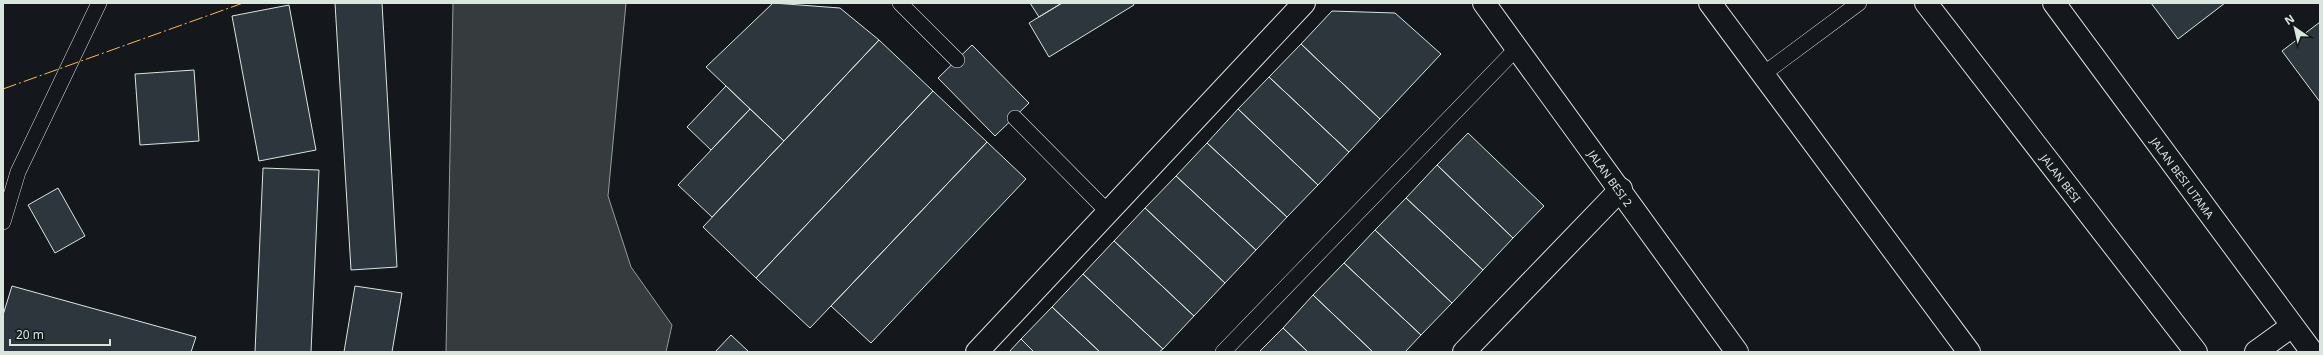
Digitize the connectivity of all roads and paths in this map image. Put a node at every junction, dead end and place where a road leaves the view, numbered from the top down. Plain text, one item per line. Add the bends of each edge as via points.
1 (99, 3) edge
2 (900, 3) edge
3 (1304, 3) edge
4 (1484, 3) edge
5 (1710, 3) edge
6 (1859, 3) edge
7 (1926, 3) edge
8 (2054, 3) edge
9 (1516, 48) junction
10 (957, 60) dead end
11 (1762, 75) junction
12 (1014, 118) dead end
13 (1621, 189) junction
14 (1108, 212) junction
15 (3, 222) edge
16 (2292, 326) junction
17 (977, 352) edge
18 (1222, 352) edge
19 (1464, 352) edge
20 (1737, 352) edge
21 (1969, 352) edge
22 (2196, 352) edge
23 (2256, 352) edge
24 (2312, 352) edge

1 - 15 lane via 18,172
2 - 10 lane
3 - 14 street
4 - 9 street, JALAN BESI 2
5 - 11 street
6 - 11 lane
7 - 22 street, JALAN BESI
8 - 16 street, JALAN BESI UTAMA
9 - 13 street, JALAN BESI 2
9 - 18 lane
11 - 21 street
12 - 14 lane
13 - 19 street
13 - 20 street, JALAN BESI 2
14 - 17 street
16 - 23 street
16 - 24 street, JALAN BESI UTAMA

